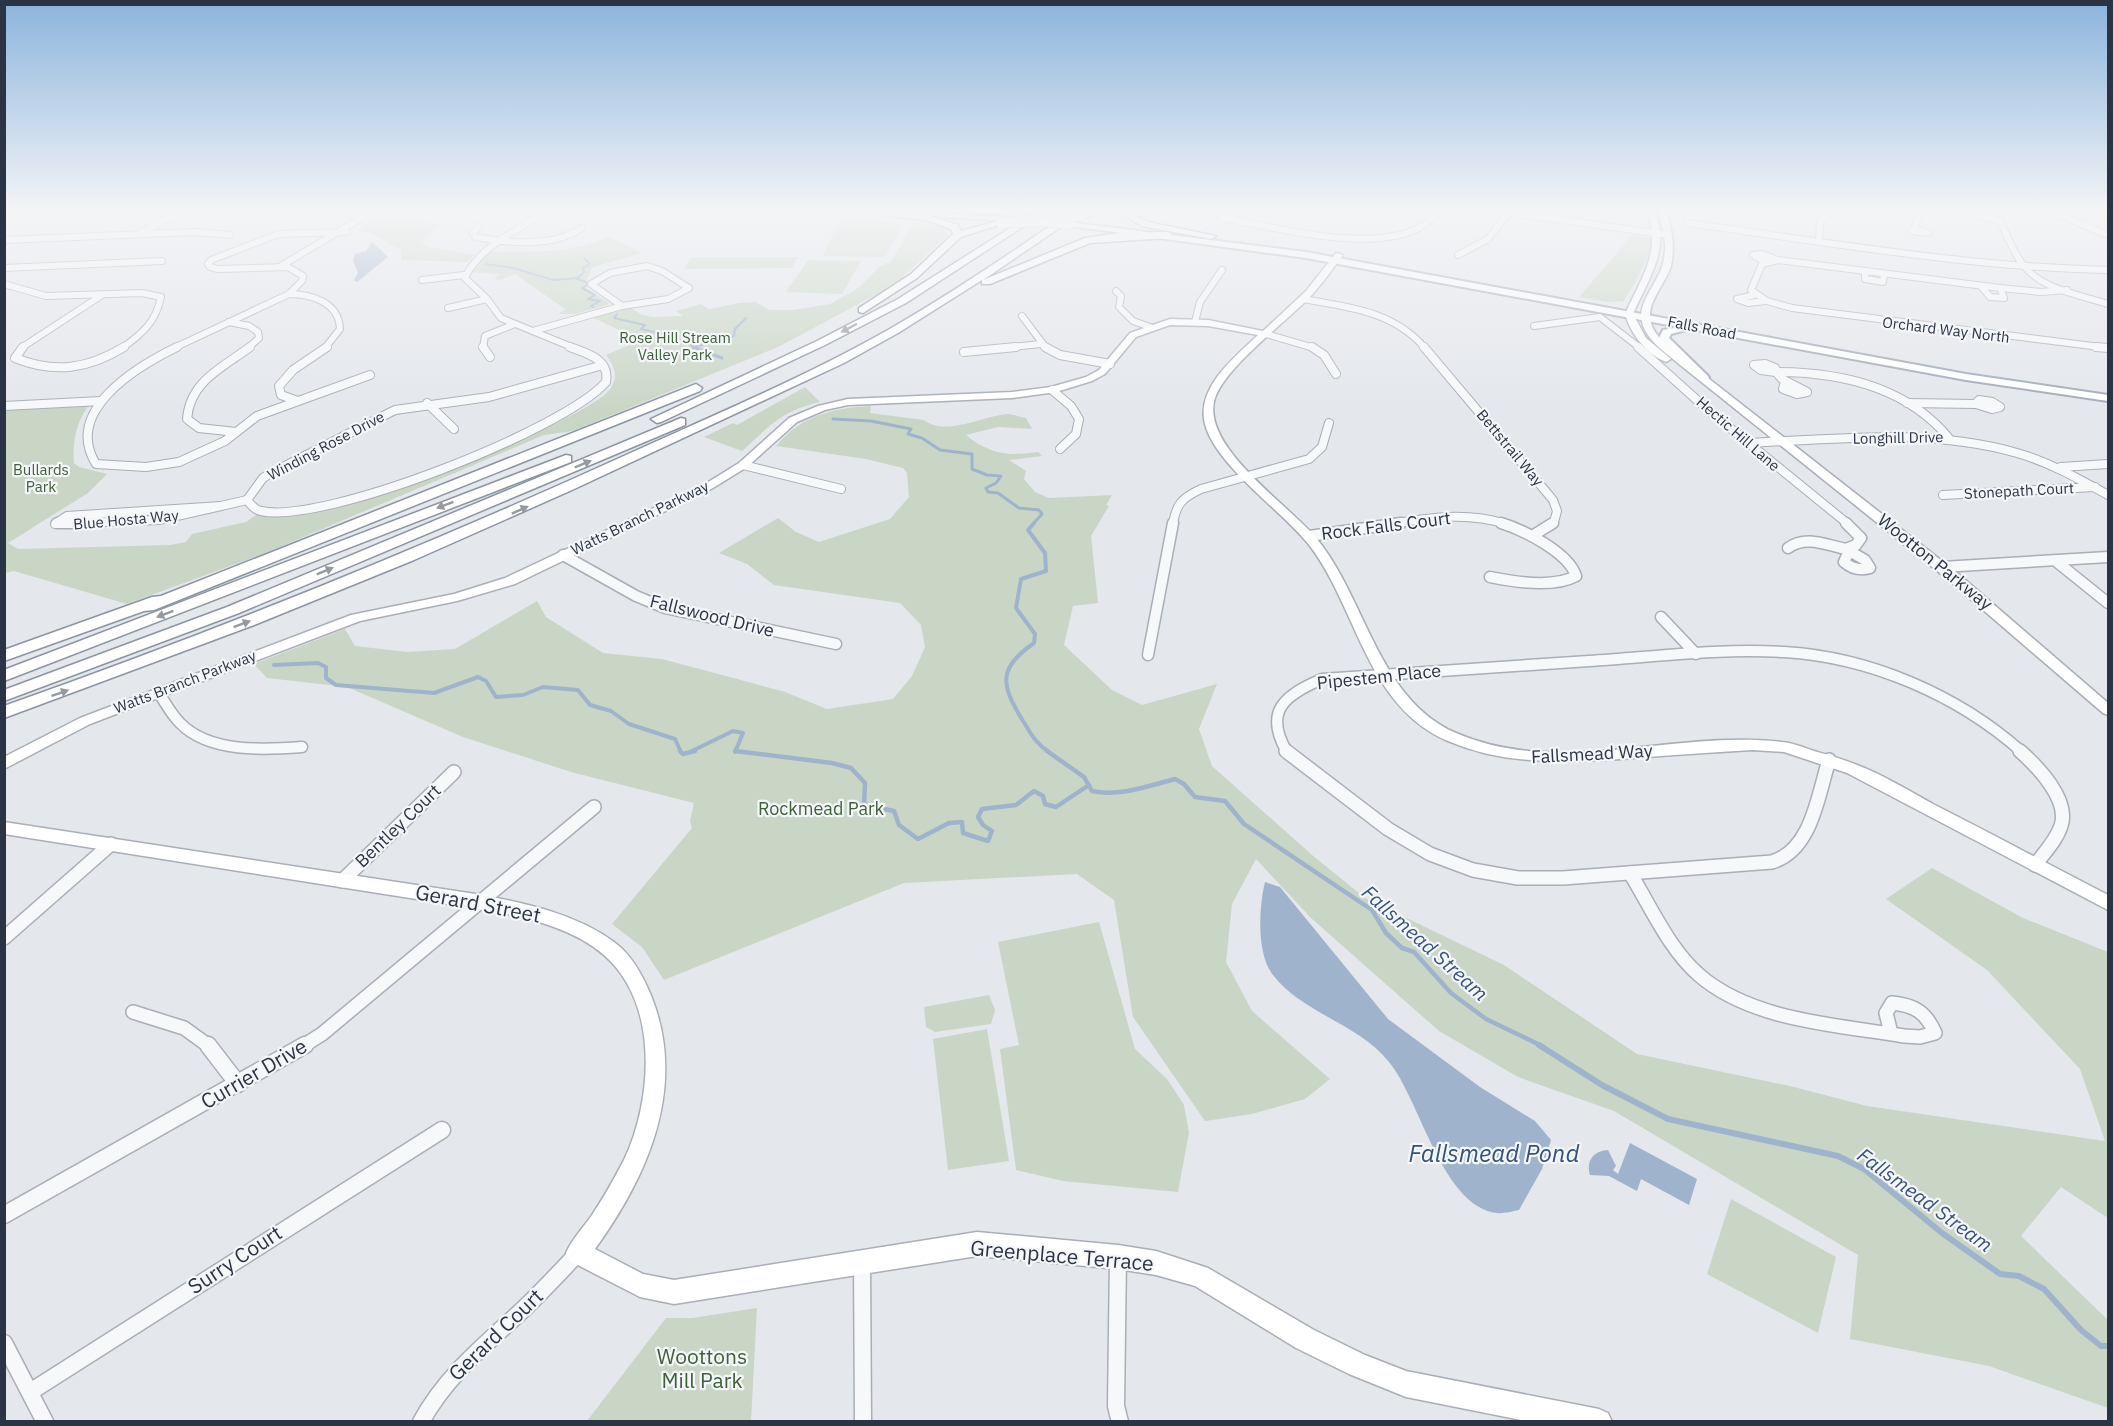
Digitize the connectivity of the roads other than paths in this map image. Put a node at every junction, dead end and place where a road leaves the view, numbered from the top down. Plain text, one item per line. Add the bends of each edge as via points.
1 (303, 278) edge
2 (443, 278) edge
3 (465, 278) edge
4 (600, 278) edge
5 (669, 278) edge
6 (912, 278) edge
7 (927, 278) edge
8 (942, 278) edge
9 (964, 278) edge
10 (981, 278) edge
11 (1000, 278) edge
12 (1221, 278) edge
13 (1324, 278) edge
14 (1445, 278) edge
15 (1647, 278) edge
16 (1661, 278) edge
17 (1755, 278) edge
18 (1913, 278) edge
19 (2040, 278) edge
20 (422, 280) dead end
21 (4, 284) edge
22 (2067, 290) junction
23 (1116, 291) dead end
24 (289, 294) junction
25 (102, 295) junction
26 (1755, 295) junction
27 (487, 298) junction
28 (1303, 299) junction
29 (1767, 301) junction
30 (2109, 304) edge
31 (622, 306) junction
32 (448, 308) dead end
33 (928, 310) junction
34 (1630, 311) junction
35 (860, 312) junction
36 (1646, 314) junction
37 (1022, 316) dead end
38 (229, 322) junction
39 (1195, 322) junction
40 (514, 324) junction
41 (1534, 326) dead end
42 (1150, 327) junction
43 (532, 331) junction
44 (1266, 334) junction
45 (1735, 335) junction
46 (1041, 344) junction
47 (2109, 348) edge
48 (964, 352) dead end
49 (490, 357) dead end
50 (1110, 364) junction
51 (603, 365) junction
52 (769, 368) junction
53 (1336, 374) dead end
54 (370, 375) dead end
55 (1966, 377) junction
56 (1704, 378) junction
57 (1789, 385) dead end
58 (1052, 390) junction
59 (2109, 398) edge
60 (295, 400) junction
61 (100, 401) junction
62 (427, 403) junction
63 (1907, 404) junction
64 (1976, 404) dead end
65 (4, 406) edge
66 (1757, 420) junction
67 (1329, 423) dead end
68 (454, 429) dead end
69 (236, 432) junction
70 (1948, 437) junction
71 (1785, 442) junction
72 (1748, 443) junction
73 (1060, 449) dead end
74 (2109, 464) edge
75 (743, 465) junction
76 (2061, 467) junction
77 (480, 477) junction
78 (1250, 477) junction
79 (2096, 487) junction
80 (841, 489) dead end
81 (1943, 495) dead end
82 (2109, 495) edge
83 (247, 500) junction
84 (221, 506) junction
85 (490, 523) junction
86 (1309, 536) junction
87 (1532, 536) junction
88 (1788, 548) dead end
89 (563, 555) junction
90 (2109, 557) edge
91 (2057, 562) junction
92 (1942, 567) junction
93 (235, 572) junction
94 (1490, 577) dead end
95 (2109, 603) edge
96 (233, 610) junction
97 (1661, 617) dead end
98 (836, 644) dead end
99 (1696, 654) junction
100 (1148, 655) dead end
101 (4, 656) edge
102 (4, 666) edge
103 (1386, 674) junction
104 (4, 676) edge
105 (158, 692) junction
106 (4, 696) edge
107 (2109, 710) edge
108 (4, 712) edge
109 (302, 747) dead end
110 (1829, 760) junction
111 (4, 764) edge
112 (454, 772) dead end
113 (594, 807) dead end
114 (4, 828) edge
115 (111, 844) junction
116 (2035, 865) junction
117 (1630, 873) junction
118 (342, 881) junction
119 (482, 902) junction
120 (2109, 903) edge
121 (4, 938) edge
122 (133, 1012) dead end
123 (1891, 1033) dead end
124 (238, 1084) junction
125 (442, 1130) dead end
126 (4, 1215) edge
127 (578, 1253) junction
128 (1118, 1257) junction
129 (862, 1262) junction
130 (4, 1343) edge
131 (30, 1392) junction
132 (45, 1422) edge
133 (422, 1422) edge
134 (863, 1422) edge
135 (1120, 1422) edge
136 (1599, 1422) edge

1 - 24 street
2 - 20 street
3 - 27 street
4 - 31 street via 591,284
5 - 31 street via 689,288 679,295
6 - 35 highway
7 - 35 highway
8 -> 52 highway
96 -> 9 highway via 746,394 873,330
10 - 33 highway
11 - 33 highway
12 - 39 street via 1198,300
13 - 28 street, Fallsmead Way
14 - 34 main road, Falls Road
15 - 34 street
16 - 36 street
17 - 26 street via 1751,288
18 - 22 street via 2041,292
19 - 22 street
21 - 25 street via 46,296
22 - 30 street
23 - 42 street via 1125,315
24 - 38 street
24 - 60 street via 319,297 342,323 336,339 297,367 279,386 281,395
25 - 25 street via 153,293 161,297 161,306 148,331 92,362 54,369 15,358 18,350 29,342
26 - 29 street, Orchard Way North
26 - 29 street via 1737,299 1748,303
27 - 32 street
27 - 40 street via 501,318
28 - 44 street, Fallsmead Way
28 - 87 street, Bettstrail Way via 1390,318 1414,335 1553,500 1557,511 1554,522
29 - 47 street, Orchard Way North via 1924,327
31 - 43 street
85 -> 33 highway via 777,392
34 - 36 main road, Falls Road
34 - 66 street, Wootton Parkway via 1632,327 1655,351 1723,401
35 - 77 highway via 702,386
36 - 45 main road, Falls Road
36 - 55 main road, Falls Road via 1768,334
36 - 56 street, Wootton Parkway via 1647,328
37 - 46 street
38 - 61 street via 148,363
38 - 69 street via 249,326 258,332 259,338 209,376 189,399 187,409 188,419 198,428
39 - 42 street, Watts Branch Parkway
39 - 44 street, Watts Branch Parkway
40 - 43 street
40 - 49 street via 485,336 483,349
41 - 72 street, Hectic Hill Lane via 1600,317 1653,358
42 - 50 street, Watts Branch Parkway via 1133,336
43 - 51 street via 586,351
44 - 53 street via 1317,349 1330,359
44 - 78 street, Fallsmead Way via 1222,377 1208,404 1216,440
45 - 55 main road, Falls Road
45 - 56 main road via 1686,329 1669,331 1663,336
46 - 48 street
46 - 50 street via 1060,355
50 - 58 street, Watts Branch Parkway via 1089,379
51 - 62 street, Winding Rose Drive via 489,397
51 - 83 street via 606,382 582,405 421,477 288,511 261,511
52 - 77 highway
52 -> 104 highway via 576,454
54 - 60 street
55 - 59 main road, Falls Road
56 - 66 street, Wootton Parkway
57 - 63 street via 1775,372 1816,372 1856,378 1881,387
58 - 73 street via 1071,406 1079,419 1076,434
58 - 75 street, Watts Branch Parkway via 848,402 822,408 793,420
60 - 69 street via 256,416
61 - 65 street
61 - 69 street via 91,416 86,438 96,464 141,468 191,460
62 - 68 street
62 - 83 street, Winding Rose Drive via 380,416 271,473
63 - 64 street
63 - 70 street
66 - 71 street, Wootton Parkway
67 - 78 street via 1327,444 1313,457 1290,468
70 - 71 street, Longhill Drive
70 - 76 street, Longhill Drive via 2019,452
71 - 72 street, Longhill Drive
71 - 92 street, Wootton Parkway
72 - 88 street, Hectic Hill Lane via 1861,538 1846,549 1808,541
74 - 76 street
75 - 80 street
75 - 89 street, Watts Branch Parkway via 709,486
76 - 79 street, Longhill Drive
77 - 93 highway
78 - 86 street, Fallsmead Way
78 - 100 street via 1201,489 1176,506
79 - 81 street, Stonepath Court
79 - 82 street, Longhill Drive
83 - 84 street, Blue Hosta Way
84 - 84 street, Blue Hosta Way via 67,516 56,525 159,520
85 - 96 highway via 319,586
108 -> 85 highway via 316,596
86 - 87 street, Rock Falls Court via 1442,515 1492,521
86 - 103 street, Fallsmead Way
87 - 94 street via 1573,566 1576,576 1569,580 1521,583
89 - 98 street, Fallswood Drive via 665,608
89 - 105 street, Watts Branch Parkway via 491,588 356,618
90 - 91 street
91 - 92 street
91 - 95 street
92 - 107 street, Wootton Parkway
93 - 101 highway
93 - 102 highway
96 - 106 highway
97 - 99 street
99 - 103 street, Pipestem Place
99 - 116 street, Pipestem Place via 1782,652 1825,657 1908,683 1967,712 2025,756 2053,790 2062,810 2062,825
103 - 110 street, Fallsmead Way via 1402,701 1424,721 1441,732 1497,753 1546,758 1753,745 1785,747
103 - 117 street, Pipestem Place via 1322,680 1299,688 1284,700 1276,714 1278,739 1289,754 1334,789 1408,842 1451,863 1519,878 1561,880
105 - 109 street via 182,725 204,738 269,749
105 - 111 street, Watts Branch Parkway via 85,721
110 - 116 street, Fallsmead Way
110 - 117 street, Pipestem Place via 1803,839 1785,858
112 - 118 street, Bentley Court
113 - 119 street, Currier Drive
114 - 115 street, Gerard Street
115 - 118 street, Gerard Street
115 - 121 street
116 - 120 street, Fallsmead Way
117 - 123 street via 1698,975 1733,996 1780,1014
118 - 119 street, Gerard Street
119 - 124 street, Currier Drive via 322,1034
119 - 127 street, Gerard Street via 536,912 568,923 608,947 633,978 656,1032 656,1091 649,1123 629,1177
122 - 124 street via 197,1034 214,1049
124 - 126 street, Currier Drive
125 - 131 street, Surry Court
127 - 129 street, Greenplace Terrace via 640,1285 674,1292
127 - 133 street, Gerard Court via 529,1304 464,1360 429,1406
128 - 129 street, Greenplace Terrace via 977,1244
128 - 135 street via 1116,1406
128 - 136 street, Greenplace Terrace via 1200,1276 1305,1339 1406,1384
129 - 134 street
130 - 131 street
131 - 132 street

